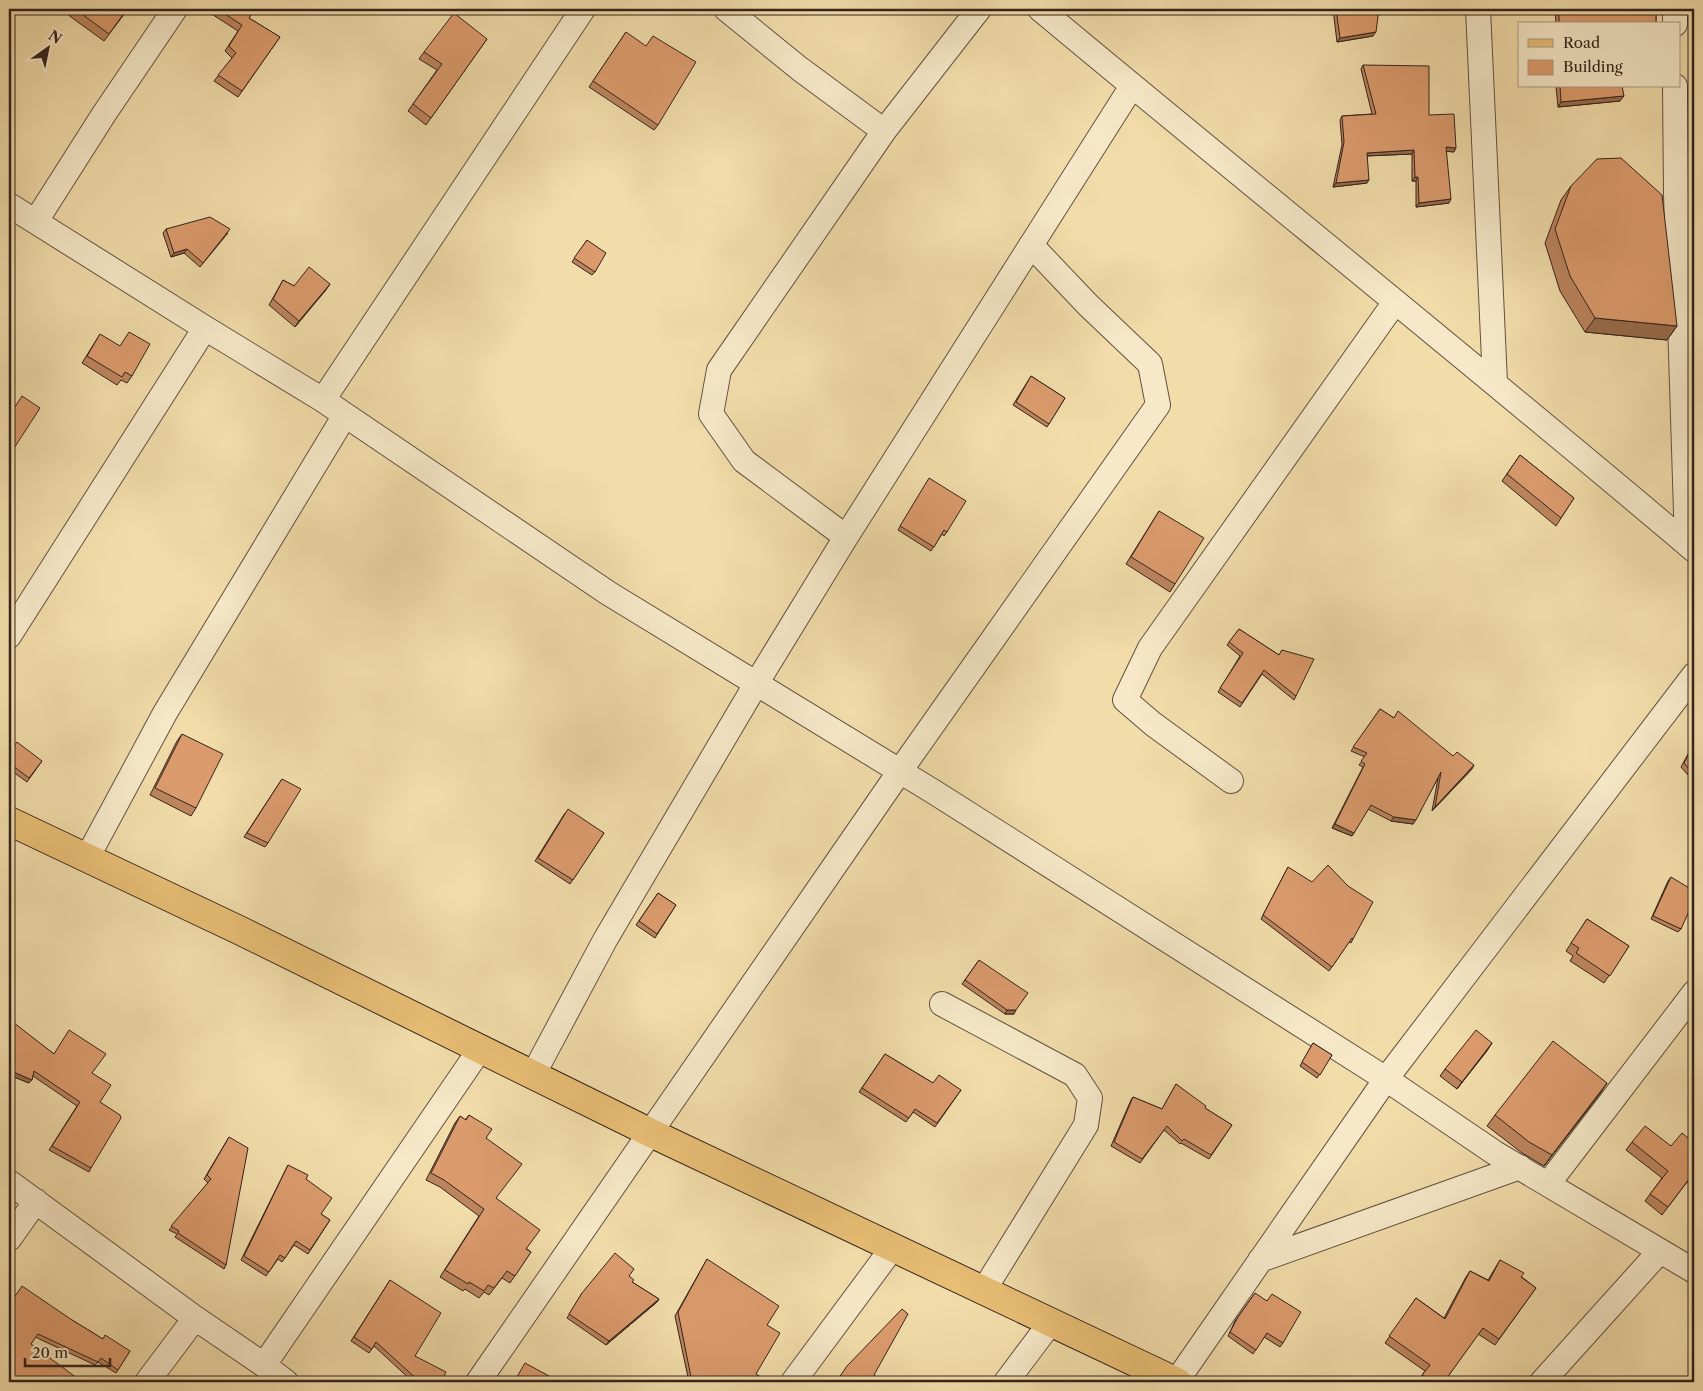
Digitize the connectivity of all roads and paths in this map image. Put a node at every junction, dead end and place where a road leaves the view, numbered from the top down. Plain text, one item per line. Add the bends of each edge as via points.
1 (175, 9) edge
2 (583, 9) edge
3 (726, 9) edge
4 (980, 9) edge
5 (1040, 9) edge
6 (1478, 9) edge
7 (1675, 9) edge
8 (1675, 22) edge
9 (1132, 86) junction
10 (1675, 88) edge
11 (884, 131) junction
12 (1685, 193) edge
13 (9, 204) edge
14 (36, 221) junction
15 (1031, 245) junction
16 (1395, 302) junction
17 (205, 328) junction
18 (1495, 382) junction
19 (323, 400) junction
20 (345, 415) junction
21 (846, 536) junction
22 (1691, 547) edge
23 (9, 636) edge
24 (1694, 675) edge
25 (756, 684) junction
26 (900, 771) junction
27 (1231, 781) dead end
28 (9, 821) edge
29 (86, 858) junction
30 (1694, 993) edge
31 (942, 1004) dead end
32 (480, 1049) junction
33 (533, 1075) junction
34 (1386, 1079) junction
35 (651, 1133) junction
36 (1520, 1167) junction
37 (9, 1182) edge
38 (1548, 1184) junction
39 (36, 1201) junction
40 (9, 1239) edge
41 (893, 1247) junction
42 (1660, 1251) junction
43 (1260, 1260) junction
44 (1694, 1271) edge
45 (984, 1290) junction
46 (195, 1318) junction
47 (1051, 1322) junction
48 (264, 1366) junction
49 (1551, 1379) edge
50 (147, 1382) edge
51 (286, 1382) edge
52 (478, 1382) edge
53 (793, 1382) edge
54 (1006, 1382) edge
55 (1177, 1382) edge

1 - 14 street
2 - 19 street
3 - 11 street
4 - 11 street
5 - 9 street
6 - 18 street
7 - 8 street
9 - 15 street
9 - 16 street
10 - 12 street
11 - 21 street via 719,370 711,414 744,460
12 - 22 street
13 - 14 street
14 - 17 street
15 - 21 street
15 - 26 street via 1150,364 1158,405
16 - 18 street
16 - 27 street via 1150,648 1126,700 1153,724
17 - 19 street
17 - 23 street
18 - 22 street
19 - 20 street
20 - 25 street via 608,593
20 - 29 street via 164,713
21 - 25 street
24 - 34 street
25 - 26 street
25 - 33 street via 605,940
26 - 34 street
26 - 35 street
28 - 29 main road
29 - 32 main road
30 - 38 street
31 - 45 street via 1075,1075 1090,1098 1086,1125
32 - 33 main road
32 - 48 street
33 - 35 main road
34 - 36 street
34 - 43 street
35 - 41 main road
35 - 52 street
36 - 38 street
36 - 43 street
37 - 39 street
38 - 42 street
39 - 40 street
39 - 46 street
41 - 45 main road
41 - 53 street
42 - 44 street
42 - 49 street
43 - 55 street
45 - 47 main road
46 - 48 street
46 - 50 street
47 - 54 street
47 - 55 main road
48 - 51 street

